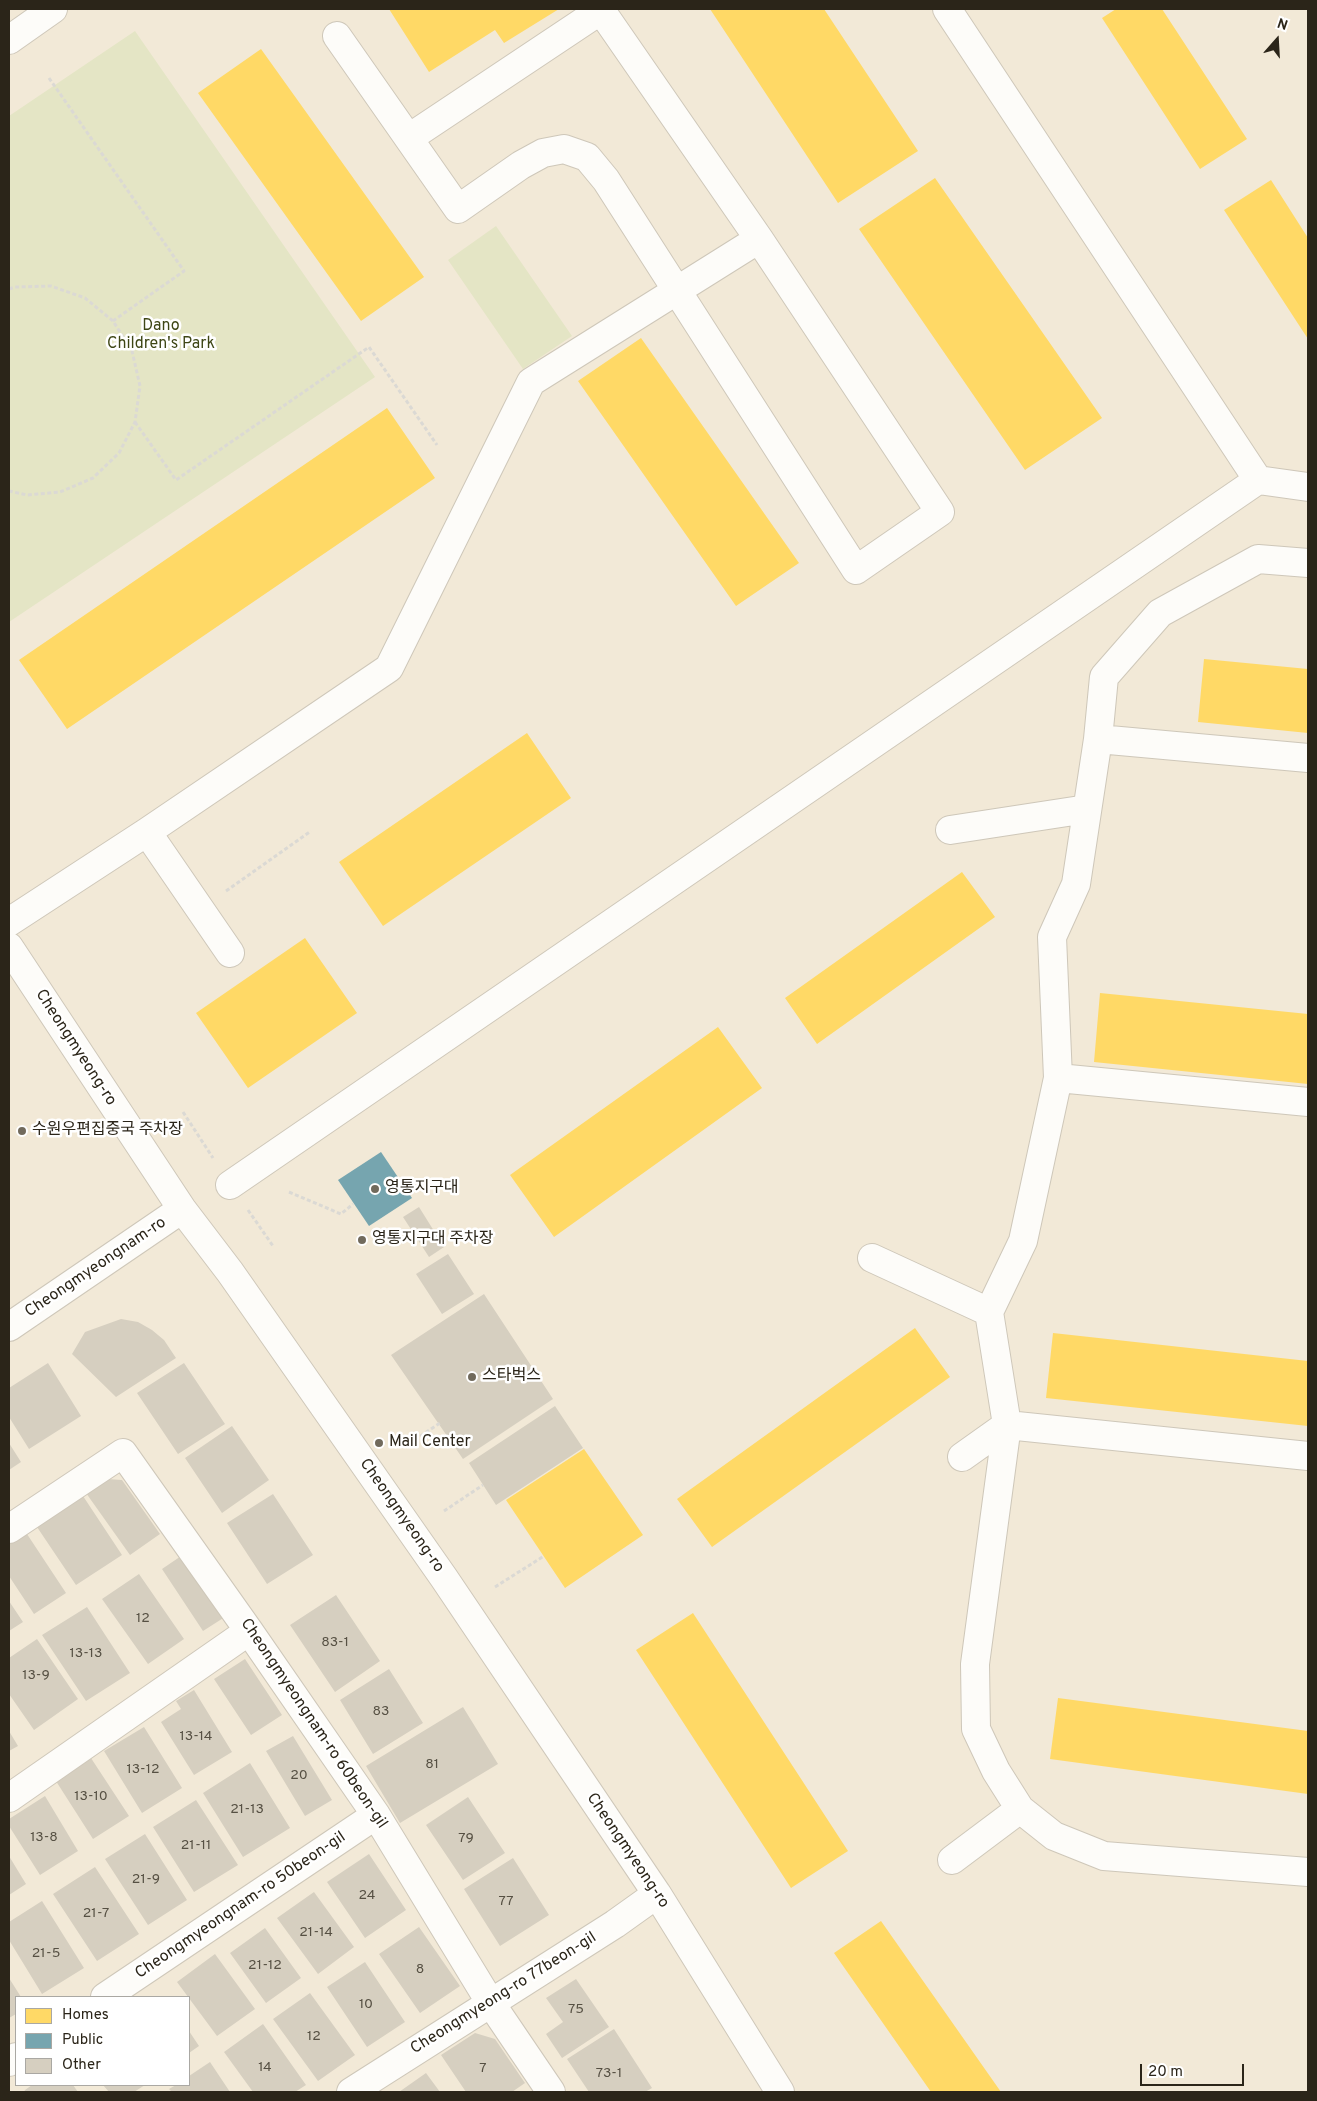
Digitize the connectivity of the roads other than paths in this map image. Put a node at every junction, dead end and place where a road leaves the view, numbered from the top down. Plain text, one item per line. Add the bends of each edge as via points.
1 (53, 9) edge
2 (948, 9) edge
3 (601, 10) edge
4 (337, 36) dead end
5 (9, 40) edge
6 (409, 138) junction
7 (759, 239) junction
8 (676, 291) junction
9 (1258, 480) junction
10 (1308, 487) edge
11 (1308, 563) edge
12 (1098, 739) junction
13 (1308, 758) edge
14 (1087, 809) junction
15 (950, 830) dead end
16 (147, 832) junction
17 (9, 922) edge
18 (9, 948) edge
19 (230, 953) dead end
20 (1058, 1078) junction
21 (1308, 1102) edge
22 (230, 1185) dead end
23 (182, 1209) junction
24 (872, 1258) dead end
25 (989, 1312) junction
26 (9, 1327) edge
27 (1006, 1425) junction
28 (1308, 1456) edge
29 (962, 1458) dead end
30 (9, 1528) edge
31 (249, 1630) junction
32 (9, 1798) edge
33 (1020, 1809) junction
34 (376, 1815) junction
35 (952, 1860) dead end
36 (1308, 1872) edge
37 (657, 1894) junction
38 (106, 1996) edge
39 (490, 2002) junction
40 (351, 2092) edge
41 (551, 2092) edge
42 (780, 2092) edge

1 - 5 street
2 - 9 street
3 - 6 street
3 - 7 street
4 - 6 street
6 - 8 street via 458,209 543,153 564,149 587,157 606,180
7 - 8 street
7 - 8 street via 940,512 856,570
8 - 16 street via 531,382 388,668
9 - 10 street
9 - 22 street
11 - 12 street via 1258,559 1160,613 1104,677
12 - 13 street
12 - 14 street
14 - 15 street
14 - 20 street via 1076,884 1052,937
16 - 17 street
16 - 19 street
18 - 23 street, Cheongmyeong-ro
20 - 21 street
20 - 25 street via 1023,1241
23 - 26 street, Cheongmyeongnam-ro
23 - 37 street, Cheongmyeong-ro via 384,1490
24 - 25 street
25 - 27 street
27 - 28 street
27 - 29 street
27 - 33 street via 975,1664 976,1728 996,1771
30 - 31 street, Cheongmyeongnam-ro 60beon-gil via 123,1453
31 - 32 street
31 - 34 street, Cheongmyeongnam-ro 60beon-gil
33 - 35 street
33 - 36 street via 1054,1836 1104,1856
34 - 38 street, Cheongmyeongnam-ro 50beon-gil
34 - 39 street, Cheongmyeongnam-ro 60beon-gil
37 - 39 street, Cheongmyeong-ro 77beon-gil
37 - 42 street, Cheongmyeong-ro
39 - 40 street, Cheongmyeong-ro 77beon-gil
39 - 41 street, Cheongmyeongnam-ro 60beon-gil

